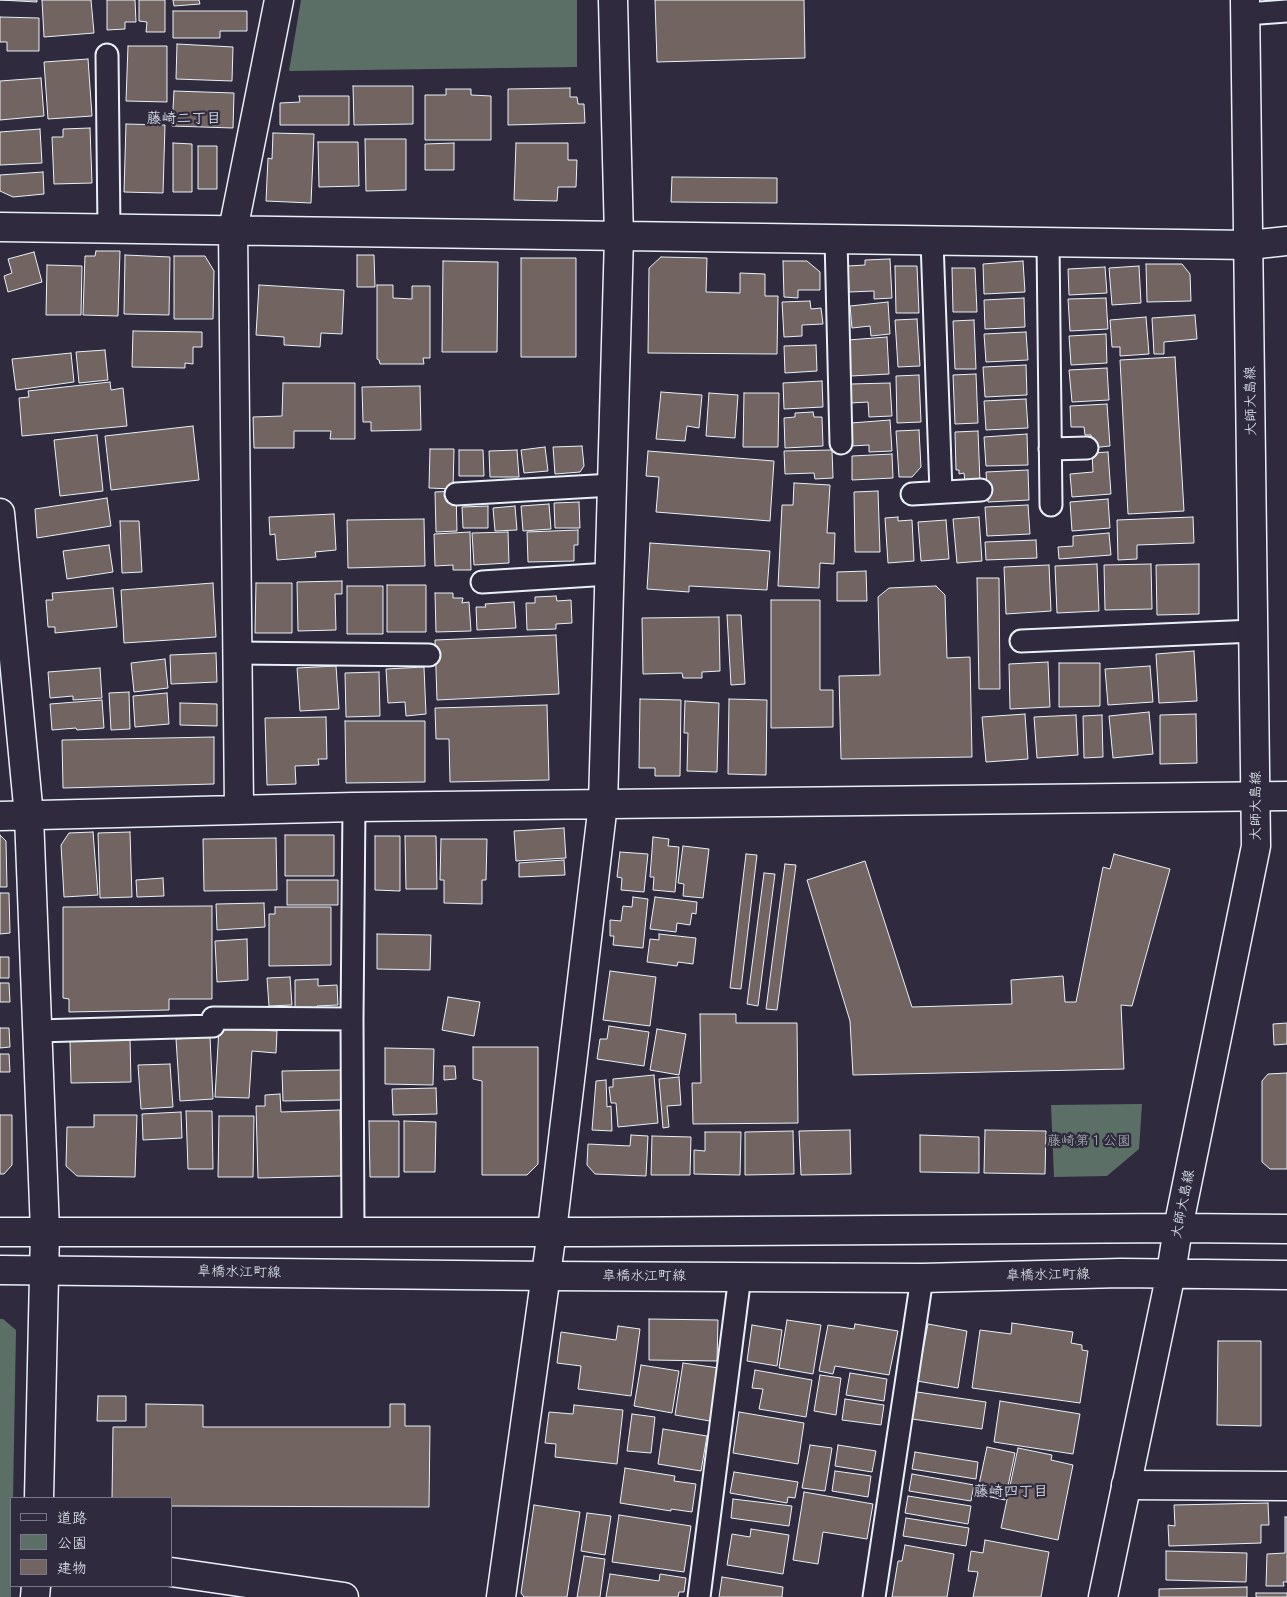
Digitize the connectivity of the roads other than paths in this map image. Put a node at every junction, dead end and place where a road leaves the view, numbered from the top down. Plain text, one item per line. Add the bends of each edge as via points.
1 (279, 0) edge
2 (613, 0) edge
3 (1245, 7) edge
4 (1287, 11) edge
5 (107, 55) dead end
6 (0, 227) edge
7 (109, 228) junction
8 (233, 230) junction
9 (619, 236) junction
10 (836, 239) junction
11 (932, 241) junction
12 (1287, 241) edge
13 (1048, 243) junction
14 (1249, 245) junction
15 (840, 443) dead end
16 (1087, 448) dead end
17 (1050, 449) junction
18 (612, 485) junction
19 (981, 490) dead end
20 (941, 492) junction
21 (456, 494) dead end
22 (912, 494) dead end
23 (1051, 505) dead end
24 (0, 512) edge
25 (609, 574) junction
26 (482, 582) dead end
27 (1254, 632) junction
28 (1021, 641) dead end
29 (238, 653) junction
30 (429, 655) dead end
31 (1256, 796) junction
32 (1287, 796) edge
33 (603, 804) junction
34 (354, 807) junction
35 (239, 808) junction
36 (0, 816) edge
37 (28, 816) junction
38 (352, 1019) junction
39 (38, 1031) junction
40 (1178, 1228) junction
41 (1287, 1229) edge
42 (45, 1231) junction
43 (0, 1232) edge
44 (353, 1232) junction
45 (552, 1232) junction
46 (0, 1270) edge
47 (44, 1270) junction
48 (1171, 1273) junction
49 (1287, 1275) edge
50 (546, 1276) junction
51 (740, 1276) junction
52 (922, 1278) junction
53 (1126, 1486) junction
54 (1287, 1486) edge
55 (38, 1497) edge
56 (172, 1572) edge
57 (344, 1597) edge
58 (501, 1597) edge
59 (699, 1597) edge
60 (874, 1597) edge
61 (1103, 1597) edge

1 - 8 street
2 - 9 street
3 - 4 lane
3 - 14 street, 大師大島線
5 - 7 lane
6 - 7 street
7 - 8 street
8 - 9 street
8 - 29 street
9 - 10 street
9 - 18 street
10 - 11 street
10 - 15 lane
11 - 13 street
11 - 20 lane
12 - 14 street
13 - 14 street
13 - 17 lane
14 - 27 street, 大師大島線
16 - 17 lane
17 - 23 lane
18 - 21 lane
18 - 25 street
19 - 20 lane
20 - 22 lane
24 - 37 street
25 - 26 lane
25 - 33 street
27 - 28 lane
27 - 31 street, 大師大島線
29 - 30 lane
29 - 35 street
31 - 32 street
31 - 33 street
31 - 40 street, 大師大島線 via 1256,846
33 - 34 street
33 - 45 street
34 - 35 street
34 - 38 lane
35 - 37 street
36 - 37 street
37 - 39 street
38 - 39 lane via 213,1018 213,1026
38 - 44 lane
39 - 42 street
40 - 41 street
40 - 45 street
40 - 48 street, 大師大島線
42 - 43 street
42 - 44 street
42 - 47 street
44 - 45 street
45 - 50 street
46 - 47 street, 皐橋水江町線
47 - 50 street, 皐橋水江町線
47 - 55 street
48 - 49 street, 皐橋水江町線
48 - 52 street, 皐橋水江町線
48 - 53 street, 大師大島線
50 - 51 street, 皐橋水江町線
50 - 58 street
51 - 52 street, 皐橋水江町線
51 - 59 lane
52 - 60 lane
53 - 54 street
53 - 61 street, 大師大島線
56 - 57 street

